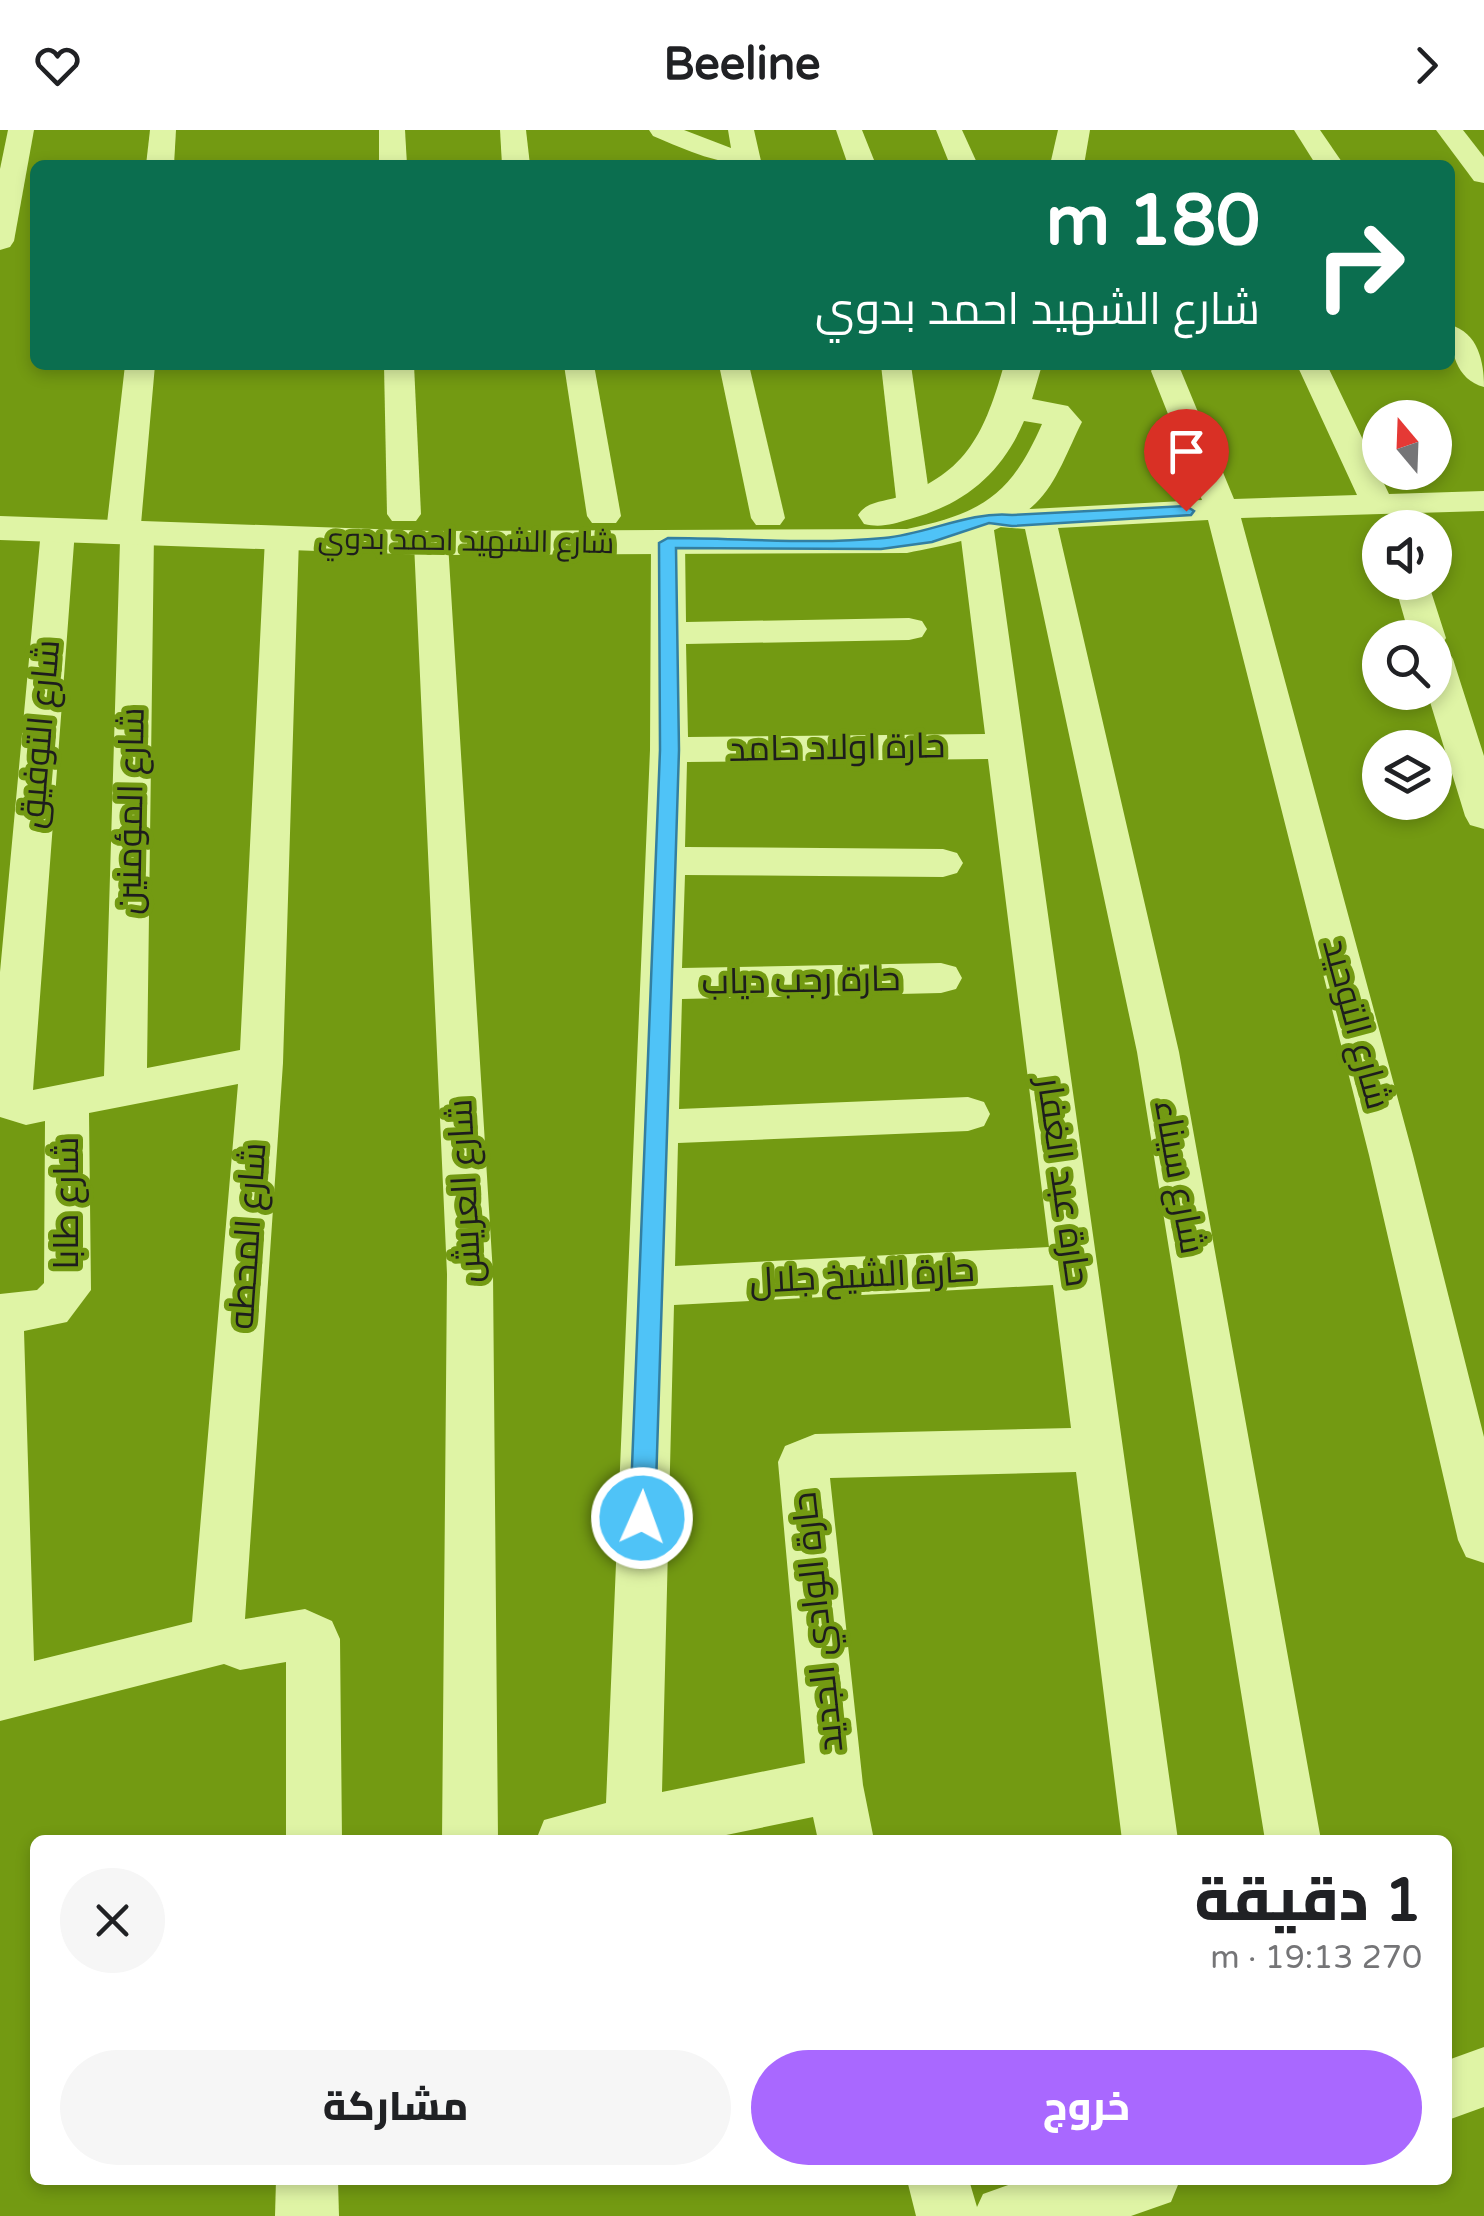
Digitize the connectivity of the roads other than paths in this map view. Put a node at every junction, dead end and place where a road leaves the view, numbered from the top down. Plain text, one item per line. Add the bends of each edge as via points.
1 (21, 130) edge
2 (164, 130) edge
3 (392, 130) edge
4 (514, 130) edge
5 (662, 130) edge
6 (699, 130) edge
7 (741, 130) edge
8 (850, 130) edge
9 (949, 130) edge
10 (1074, 130) edge
11 (1307, 130) edge
12 (1449, 130) edge
13 (161, 160) edge
14 (393, 160) edge
15 (516, 160) edge
16 (739, 160) edge
17 (745, 160) edge
18 (748, 160) edge
19 (860, 160) edge
20 (962, 160) edge
21 (1069, 160) edge
22 (1327, 160) edge
23 (1484, 175) edge
24 (0, 241) edge
25 (1455, 340) edge
26 (140, 370) edge
27 (401, 370) edge
28 (580, 370) edge
29 (735, 370) edge
30 (897, 370) edge
31 (1022, 370) edge
32 (1315, 370) edge
33 (1166, 371) dead end
34 (1484, 378) edge
35 (1012, 408) junction
36 (1484, 501) edge
37 (0, 502) edge
38 (914, 507) junction
39 (1222, 509) junction
40 (973, 510) junction
41 (1385, 510) edge
42 (1396, 510) edge
43 (1362, 511) edge
44 (604, 516) junction
45 (768, 518) junction
46 (1040, 520) junction
47 (128, 524) junction
48 (0, 528) edge
49 (417, 528) junction
50 (58, 530) junction
51 (282, 538) junction
52 (668, 543) junction
53 (908, 629) dead end
54 (671, 633) junction
55 (1451, 710) edge
56 (1005, 746) junction
57 (670, 750) junction
58 (1484, 816) edge
59 (666, 861) junction
60 (942, 863) dead end
61 (941, 978) dead end
62 (661, 984) junction
63 (260, 1063) junction
64 (125, 1089) junction
65 (67, 1100) junction
66 (968, 1114) dead end
67 (656, 1127) junction
68 (1074, 1265) junction
69 (650, 1287) junction
70 (0, 1314) edge
71 (1, 1394) edge
72 (1099, 1449) junction
73 (1484, 1540) edge
74 (224, 1638) junction
75 (4, 1694) edge
76 (835, 1785) junction
77 (634, 1826) junction
78 (314, 1835) edge
79 (470, 1835) edge
80 (589, 1835) edge
81 (845, 1835) edge
82 (1149, 1835) edge
83 (1292, 1835) edge
84 (1484, 2077) edge
85 (1452, 2089) edge
86 (308, 2185) edge
87 (939, 2185) edge
88 (1129, 2185) edge
89 (307, 2216) edge
90 (948, 2216) edge
91 (1006, 2216) edge

1 - 24 street
2 - 13 street
3 - 14 street
4 - 15 street
5 - 16 street
6 - 17 street
7 - 18 street
8 - 19 street
9 - 20 street
10 - 21 street
11 - 22 street
12 - 23 street
25 - 34 street
26 - 47 street, شارع المؤمنين
27 - 49 street, شارع العريش
28 - 44 street
29 - 45 street
30 - 38 street
31 - 35 street, شارع الشهيد احمد بدوي
32 - 41 street
33 - 39 street, شارع التوحيد
35 - 40 street, شارع الشهيد احمد بدوي
35 - 40 street, شارع الشهيد احمد بدوي via 1054,414 1064,427 1024,493
36 - 42 street
37 - 47 street, شارع الشهيد احمد بدوي
38 - 40 street, شارع الشهيد احمد بدوي
38 - 45 street, شارع الشهيد احمد بدوي via 841,518
39 - 43 street
39 - 46 street
39 - 73 street, شارع التوحيد
40 - 46 street
40 - 52 street, شارع الشهيد احمد بدوي via 932,537 881,544
40 - 56 street, حارة عبد الغفار
44 - 45 street, شارع الشهيد احمد بدوي
44 - 49 street, شارع الشهيد احمد بدوي
46 - 83 street, شارع سيناء via 1158,1052
47 - 49 street, شارع الشهيد احمد بدوي
47 - 50 street, شارع الشهيد احمد بدوي
47 - 51 street, شارع الشهيد احمد بدوي
47 - 64 street, شارع المؤمنين
48 - 50 street, شارع الشهيد احمد بدوي
49 - 51 street, شارع الشهيد احمد بدوي
49 - 52 street, شارع الشهيد احمد بدوي
49 - 79 street, شارع العريش via 470,1274
50 - 65 street, شارع التوفيق via 8,1090 16,1106
51 - 63 street, شارع المحطه
52 - 54 street
53 - 54 street
54 - 57 street
55 - 58 street
56 - 57 street, حارة اولاد حامد
56 - 68 street, حارة عبد الغفار
57 - 59 street
59 - 60 street
59 - 62 street
61 - 62 street, حارة رجب دياب
62 - 67 street
63 - 64 street, شارع التوفيق
63 - 74 street, شارع المحطه via 218,1623
64 - 65 street, شارع التوفيق
65 - 70 street, شارع طابا via 67,1290 50,1308
66 - 67 street
67 - 69 street
68 - 69 street, حارة الشيخ جلال
68 - 72 street, حارة عبد الغفار
69 - 77 street
70 - 71 street
71 - 75 street
72 - 76 street, حارة الوادي الجديد via 815,1456 803,1462
72 - 82 street, حارة عبد الغفار
74 - 75 street
74 - 78 street via 240,1645 305,1634 313,1639
76 - 77 street
76 - 81 street, حارة الوادي الجديد
77 - 80 street
84 - 85 street
86 - 89 street
87 - 90 street
88 - 91 street

